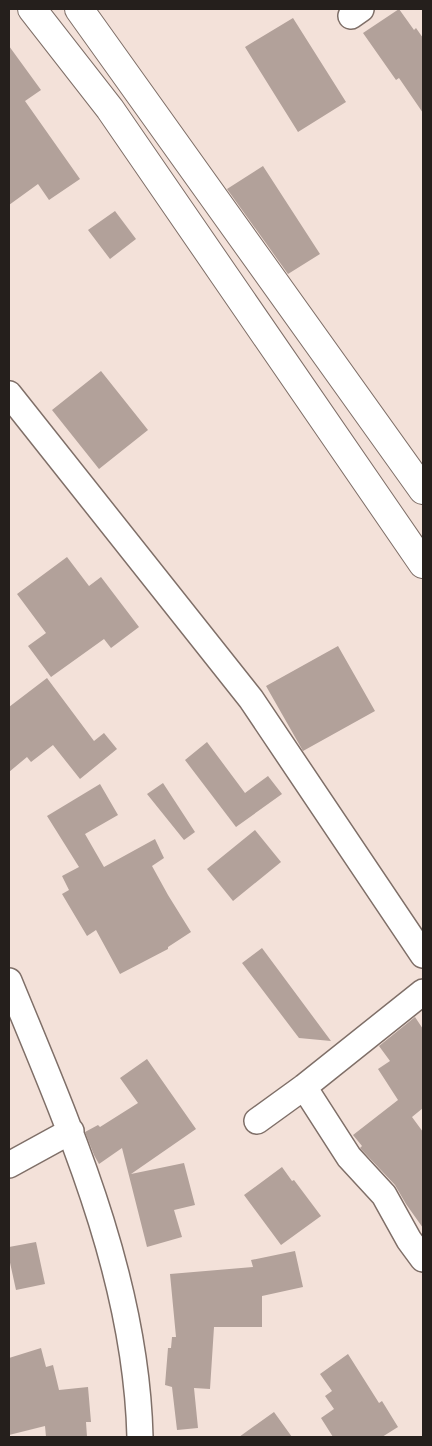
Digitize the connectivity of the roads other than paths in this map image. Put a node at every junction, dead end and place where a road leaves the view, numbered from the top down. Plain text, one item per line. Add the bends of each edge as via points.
1 (32, 9) edge
2 (80, 9) edge
3 (189, 162) junction
4 (160, 182) junction
5 (9, 394) edge
6 (423, 490) edge
7 (423, 564) edge
8 (423, 954) edge
9 (9, 981) edge
10 (423, 992) edge
11 (304, 1087) junction
12 (257, 1122) dead end
13 (71, 1130) junction
14 (9, 1165) edge
15 (423, 1259) edge
16 (140, 1437) edge

1 - 4 main road via 110,109
2 - 3 main road
3 - 4 main road
3 - 6 main road
4 - 7 main road
5 - 8 street via 251,699
9 - 13 street
10 - 11 street
11 - 12 street
11 - 15 street via 349,1157 384,1195
13 - 14 street
13 - 16 street via 105,1233 127,1314 139,1397

